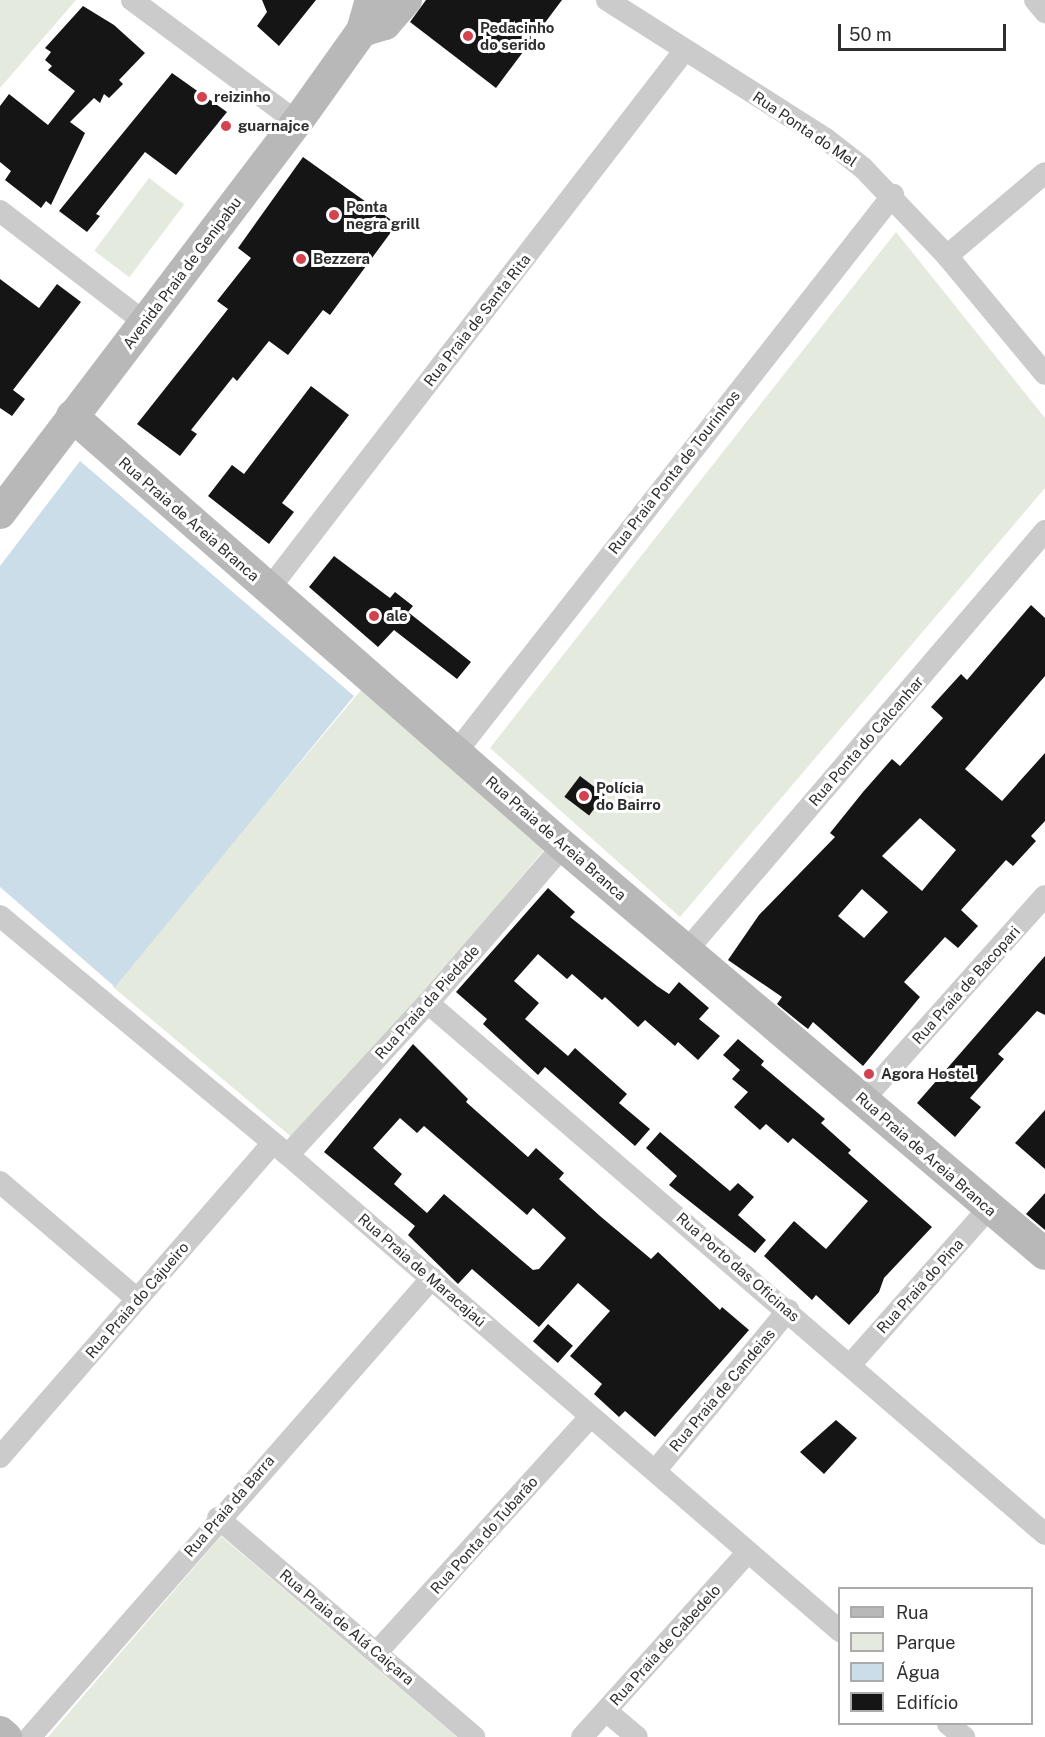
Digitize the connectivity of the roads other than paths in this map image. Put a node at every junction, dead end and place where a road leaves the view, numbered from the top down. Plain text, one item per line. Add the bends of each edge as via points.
1 (132, 0) edge
2 (370, 0) edge
3 (406, 0) edge
4 (607, 0) edge
5 (1035, 0) edge
6 (1045, 12) edge
7 (362, 31) junction
8 (684, 51) junction
9 (297, 122) junction
10 (1045, 173) edge
11 (893, 195) junction
12 (0, 211) edge
13 (947, 256) junction
14 (144, 322) junction
15 (1045, 374) edge
16 (72, 417) junction
17 (2, 506) edge
18 (1045, 531) edge
19 (269, 589) junction
20 (457, 751) junction
21 (563, 846) junction
22 (1045, 896) edge
23 (0, 916) edge
24 (687, 950) junction
25 (428, 1003) junction
26 (863, 1100) junction
27 (281, 1149) junction
28 (0, 1182) edge
29 (989, 1209) junction
30 (1045, 1254) edge
31 (432, 1278) junction
32 (137, 1299) junction
33 (788, 1310) junction
34 (851, 1364) junction
35 (591, 1417) junction
36 (1, 1456) edge
37 (655, 1471) junction
38 (218, 1518) junction
39 (1045, 1534) edge
40 (747, 1553) junction
41 (838, 1629) edge
42 (377, 1652) junction
43 (606, 1711) junction
44 (949, 1725) edge
45 (0, 1732) edge
46 (6, 1737) edge
47 (30, 1737) edge
48 (474, 1737) edge
49 (582, 1737) edge
50 (637, 1737) edge
51 (964, 1737) edge

1 - 9 street
2 - 7 street, Avenida Praia de Genipabu
3 - 7 street via 385,24
4 - 8 street, Rua Ponta do Mel
5 - 6 street
7 - 9 street, Avenida Praia de Genipabu
8 - 11 street, Rua Ponta do Mel via 826,139
8 - 19 street, Rua Praia de Santa Rita
9 - 14 street, Avenida Praia de Genipabu
10 - 13 street
11 - 13 street, Rua Ponta do Mel
11 - 20 street, Rua Praia Ponta de Tourinhos
12 - 14 street
13 - 15 street, Rua Ponta do Mel
14 - 16 street, Avenida Praia de Genipabu
16 - 17 street, Avenida Praia de Genipabu
16 - 19 street, Rua Praia de Areia Branca
18 - 24 street, Rua Ponta do Calcanhar
19 - 20 street, Rua Praia de Areia Branca
20 - 21 street, Rua Praia de Areia Branca
21 - 24 street, Rua Praia de Areia Branca
21 - 25 street, Rua Praia da Piedade
22 - 26 street, Rua Praia de Bacopari
23 - 27 street, Rua Praia de Maracajaú
24 - 26 street, Rua Praia de Areia Branca
25 - 27 street, Rua Praia da Piedade
25 - 33 street, Rua Porto das Oficinas
26 - 29 street, Rua Praia de Areia Branca
27 - 31 street, Rua Praia de Maracajaú
27 - 32 street, Rua Praia do Cajueiro
28 - 32 street
29 - 30 street, Rua Praia de Areia Branca
29 - 34 street, Rua Praia do Pina
31 - 35 street, Rua Praia de Maracajaú
31 - 38 street, Rua Praia da Barra
32 - 36 street, Rua Praia do Cajueiro
33 - 34 street, Rua Porto das Oficinas
33 - 37 street, Rua Praia de Candeias
34 - 39 street, Rua Porto das Oficinas
35 - 37 street, Rua Praia de Maracajaú
35 - 42 street, Rua Ponta do Tubarão
37 - 40 street, Rua Praia de Maracajaú
38 - 42 street, Rua Praia de Alá Caiçara
38 - 47 street, Rua Praia da Barra
40 - 41 street, Rua Praia de Maracajaú
40 - 43 street, Rua Praia de Cabedelo
42 - 48 street, Rua Praia de Alá Caiçara
43 - 49 street, Rua Praia de Cabedelo
43 - 50 street
44 - 51 street
45 - 46 street

